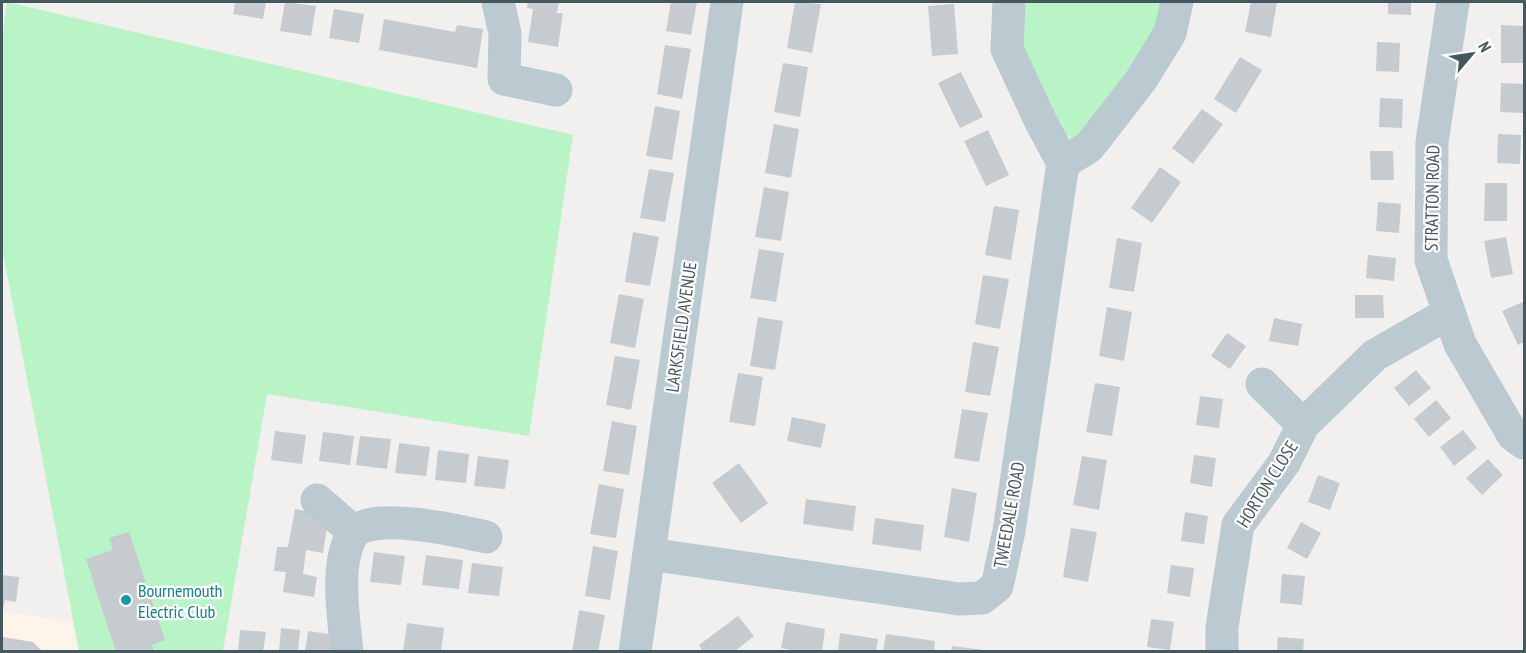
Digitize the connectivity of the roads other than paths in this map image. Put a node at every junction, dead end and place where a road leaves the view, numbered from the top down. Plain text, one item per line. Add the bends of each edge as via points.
1 (498, 2) edge
2 (727, 2) edge
3 (1009, 2) edge
4 (1177, 2) edge
5 (1453, 2) edge
6 (556, 90) dead end
7 (1063, 163) junction
8 (1449, 313) junction
9 (1262, 384) dead end
10 (1303, 425) junction
11 (1524, 443) edge
12 (317, 500) dead end
13 (354, 532) junction
14 (486, 537) dead end
15 (649, 554) junction
16 (347, 651) edge
17 (635, 651) edge
18 (1222, 651) edge

1 - 6 street via 505,33 504,79
2 - 15 street, LARKSFIELD AVENUE
3 - 7 street via 1007,49
4 - 7 street via 1170,33 1141,80 1089,147
5 - 8 street, STRATTON ROAD via 1432,142 1431,260
7 - 15 street, TWEEDALE ROAD via 1009,531 997,586 982,598 959,599
8 - 10 street, HORTON CLOSE via 1375,355
8 - 11 street, STRATTON ROAD via 1460,344 1513,435
9 - 10 street, HORTON CLOSE
10 - 18 street, HORTON CLOSE via 1284,462 1238,525 1222,627
12 - 13 street
13 - 14 street via 371,523 391,523
13 - 16 street via 342,575
15 - 17 street, LARKSFIELD AVENUE

